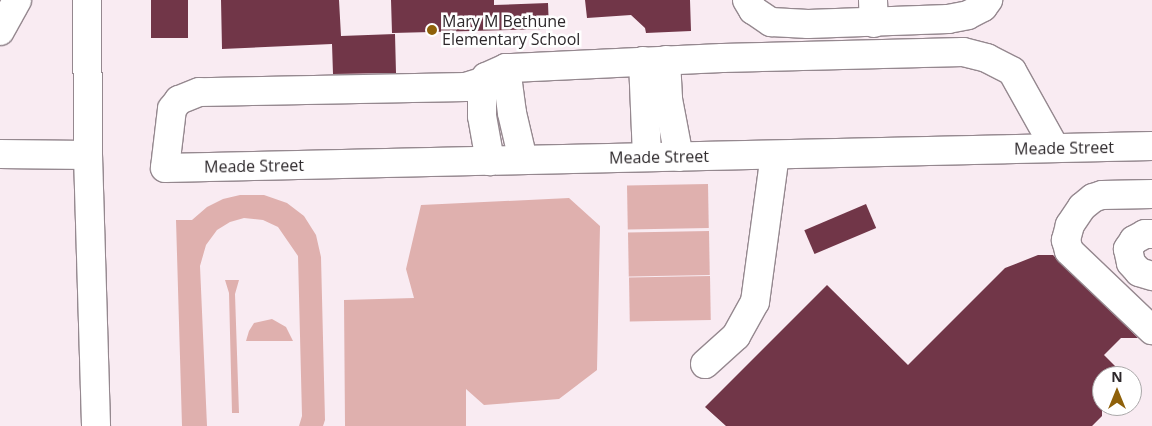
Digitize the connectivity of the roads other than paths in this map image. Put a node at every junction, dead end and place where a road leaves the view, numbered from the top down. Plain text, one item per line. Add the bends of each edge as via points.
1 (17, 0) edge
2 (88, 0) edge
3 (747, 0) edge
4 (988, 0) edge
5 (874, 11) edge
6 (0, 31) edge
7 (655, 61) junction
8 (506, 68) junction
9 (482, 82) junction
10 (1152, 146) edge
11 (1055, 148) junction
12 (0, 154) edge
13 (88, 155) junction
14 (775, 155) junction
15 (647, 157) junction
16 (679, 157) junction
17 (523, 160) junction
18 (490, 161) junction
19 (1152, 194) edge
20 (1152, 234) edge
21 (1152, 276) edge
22 (1152, 330) edge
23 (705, 364) dead end
24 (96, 426) edge

1 - 6 street
2 - 13 street
3 - 5 street via 753,10 771,22
4 - 5 street via 983,7 955,18
7 - 8 street
7 - 11 street via 963,52 987,58 1012,71
7 - 15 street
7 - 16 street via 668,99
8 - 9 street
8 - 17 street
9 - 18 street via 482,116
9 - 18 street, Meade Street via 466,87 199,92 179,100 172,109 166,168
10 - 11 street, Meade Street
11 - 14 street, Meade Street
12 - 13 street
13 - 24 street
14 - 16 street, Meade Street
14 - 23 street via 755,302 736,336
15 - 16 street, Meade Street
15 - 17 street, Meade Street
17 - 18 street, Meade Street
19 - 22 street via 1093,198 1082,207 1070,225 1066,240 1069,251
20 - 21 street via 1134,240 1128,249 1131,263 1139,272

